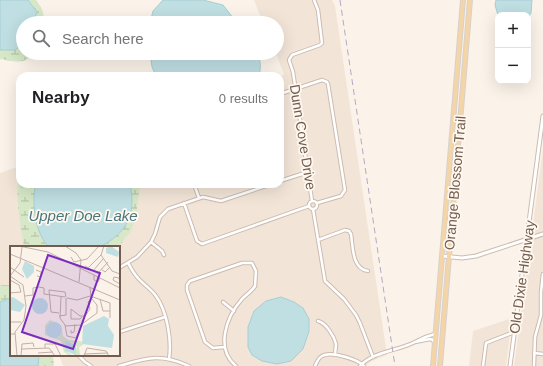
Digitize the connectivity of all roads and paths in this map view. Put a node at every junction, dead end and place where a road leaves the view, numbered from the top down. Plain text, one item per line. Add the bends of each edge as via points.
1 (314, 0) edge
2 (463, 0) edge
3 (470, 0) edge
4 (295, 89) junction
5 (284, 93) edge
6 (543, 116) edge
7 (449, 164) junction
8 (308, 172) junction
9 (456, 175) junction
10 (448, 176) junction
11 (284, 180) edge
12 (455, 187) junction
13 (195, 188) edge
14 (258, 189) edge
15 (199, 198) junction
16 (312, 201) junction
17 (184, 203) junction
18 (317, 203) junction
19 (309, 206) junction
20 (313, 209) junction
21 (543, 234) edge
22 (527, 239) junction
23 (318, 240) junction
24 (151, 242) junction
25 (164, 255) dead end
26 (442, 256) junction
27 (449, 257) junction
28 (128, 263) junction
29 (120, 267) edge
30 (368, 271) dead end
31 (543, 276) edge
32 (223, 302) dead end
33 (234, 311) junction
34 (542, 315) edge
35 (164, 317) junction
36 (318, 320) dead end
37 (436, 322) junction
38 (443, 331) junction
39 (120, 332) edge
40 (514, 332) junction
41 (435, 334) junction
42 (415, 342) junction
43 (434, 343) junction
44 (442, 345) junction
45 (224, 347) junction
46 (534, 353) junction
47 (543, 354) edge
48 (335, 355) junction
49 (79, 356) edge
50 (373, 357) junction
51 (169, 359) junction
52 (534, 364) dead end
53 (362, 365) edge
54 (92, 366) edge
55 (118, 366) edge
56 (189, 366) edge
57 (236, 366) edge
58 (315, 366) edge
59 (433, 366) edge
60 (440, 366) edge
61 (483, 366) edge
62 (510, 366) edge

1 - 4 street, Dunn Cove Drive via 318,10 322,42 290,57
2 - 7 main road, Orange Blossom Trail
3 - 9 main road, Orange Blossom Trail
4 - 5 street
4 - 8 street, Dunn Cove Drive
4 - 18 street via 322,80 328,84 345,190 341,196
6 - 22 street, Old Dixie Highway
7 - 9 main road
7 - 10 main road, Orange Blossom Trail
8 - 11 street
8 - 16 street, Dunn Cove Drive
9 - 12 main road, Orange Blossom Trail
10 - 12 main road via 453,180
10 - 26 main road, Orange Blossom Trail
12 - 27 main road, Orange Blossom Trail
13 - 15 street
14 - 15 street via 221,201
15 - 17 street
16 - 18 street
16 - 19 street
17 - 19 street via 197,241 202,244
17 - 24 street via 168,209 161,215
18 - 20 street via 317,207
19 - 20 street
20 - 23 street, Dunn Cove Drive
21 - 22 street
22 - 27 street via 476,256
22 - 40 street, Old Dixie Highway
23 - 30 street via 345,230 349,231 356,263
23 - 50 street, Dunn Cove Drive via 325,281 356,315
24 - 25 street
24 - 28 street
26 - 27 street
26 - 37 main road, Orange Blossom Trail
27 - 38 main road, Orange Blossom Trail
28 - 29 street
28 - 35 street via 157,298
31 - 34 street
32 - 33 street
33 - 45 street via 227,328
33 - 45 street via 255,286 256,272 253,264 242,263 190,281 187,285 205,342 214,348
34 - 46 street via 535,337
35 - 39 street
35 - 51 street via 170,338
36 - 48 street via 324,324 335,341
37 - 38 main road
37 - 41 main road, Orange Blossom Trail
38 - 44 main road, Orange Blossom Trail
40 - 61 street via 486,343
40 - 62 street, Old Dixie Highway
41 - 42 street
41 - 43 main road, Orange Blossom Trail
41 - 44 main road
42 - 43 street via 432,339
42 - 50 street
43 - 59 main road, Orange Blossom Trail
44 - 60 main road, Orange Blossom Trail
45 - 57 street via 229,359
46 - 47 street
46 - 52 street
48 - 53 street via 354,359
48 - 58 street via 324,355
49 - 54 street
50 - 53 street
51 - 55 street via 148,358
51 - 56 street

